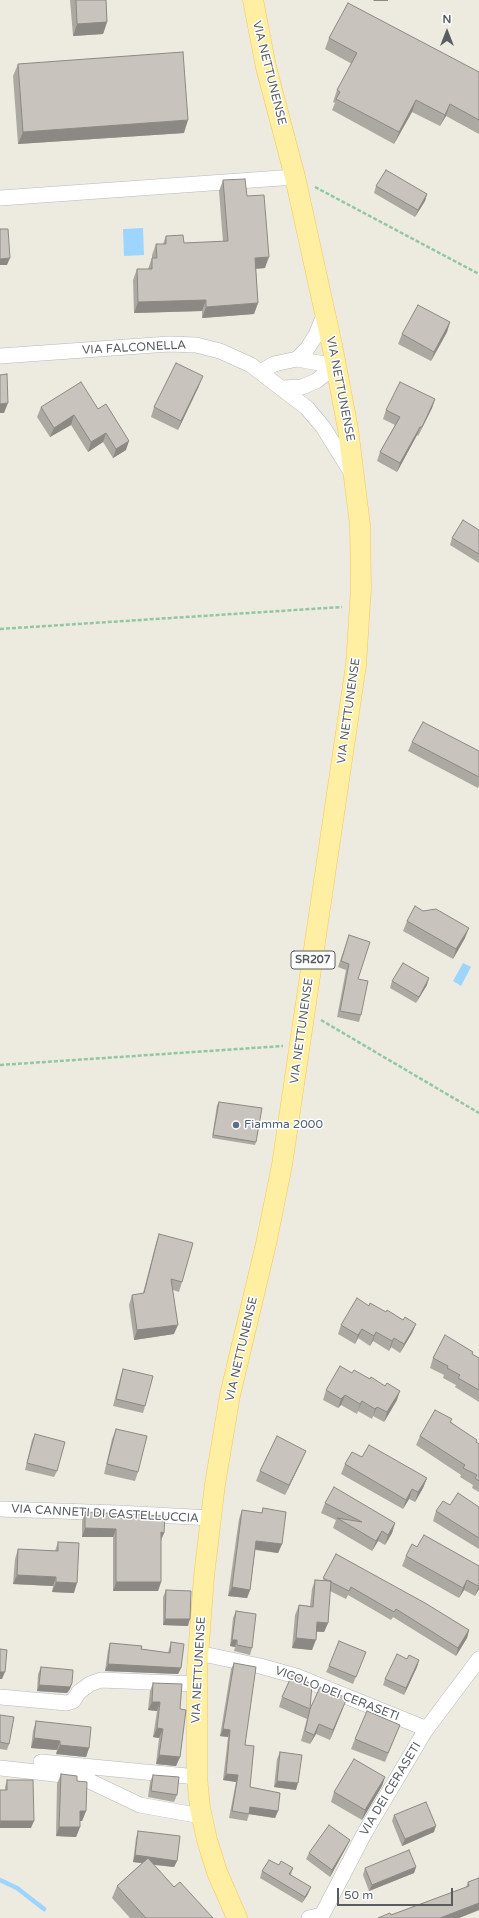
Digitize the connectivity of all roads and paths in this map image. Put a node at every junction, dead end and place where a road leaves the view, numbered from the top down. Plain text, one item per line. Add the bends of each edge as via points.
1 (253, 0) edge
2 (295, 177) junction
3 (0, 198) edge
4 (479, 274) edge
5 (325, 313) junction
6 (0, 356) edge
7 (297, 359) junction
8 (336, 366) junction
9 (261, 372) junction
10 (283, 388) junction
11 (355, 478) junction
12 (361, 606) junction
13 (0, 629) edge
14 (305, 1011) junction
15 (300, 1045) junction
16 (0, 1065) edge
17 (479, 1113) edge
18 (0, 1509) edge
19 (211, 1518) junction
20 (198, 1654) junction
21 (479, 1659) edge
22 (197, 1684) junction
23 (0, 1697) edge
24 (427, 1729) junction
25 (0, 1758) edge
26 (0, 1768) edge
27 (197, 1777) junction
28 (201, 1816) junction
29 (318, 1917) edge
30 (237, 1918) edge

1 - 2 main road, VIA NETTUNENSE / SR207 via 264,60
2 - 3 street
2 - 4 path
2 - 5 main road, VIA NETTUNENSE / SR207
5 - 7 street via 316,335
5 - 8 main road, VIA NETTUNENSE / SR207
6 - 9 street, VIA FALCONELLA via 168,344 196,345 220,351
7 - 8 street
7 - 9 street via 274,364
8 - 10 street via 316,381 302,387
8 - 11 main road, VIA NETTUNENSE / SR207
9 - 10 street, VIA FALCONELLA
10 - 11 street, VIA FALCONELLA via 307,408 323,427
11 - 12 main road, VIA NETTUNENSE / SR207 via 361,546
12 - 13 path
12 - 14 main road, VIA NETTUNENSE / SR207 via 356,665
14 - 15 main road, VIA NETTUNENSE / SR207
14 - 17 path
15 - 16 path
15 - 19 main road, VIA NETTUNENSE / SR207 via 277,1195 230,1394
18 - 19 street, VIA CANNETI DI CASTELLUCCIA
19 - 20 main road, VIA NETTUNENSE / SR207
20 - 22 main road, VIA NETTUNENSE / SR207
20 - 24 street, VICOLO DEI CERASETI via 296,1676
21 - 24 street, VIA DEI CERASETI
22 - 23 street via 101,1680 90,1684 79,1692 73,1701 67,1703
22 - 27 main road, VIA NETTUNENSE / SR207
24 - 29 street, VIA DEI CERASETI
25 - 27 street
26 - 28 street via 81,1776 140,1805
27 - 28 main road, VIA NETTUNENSE / SR207
28 - 30 main road, VIA NETTUNENSE / SR207 via 216,1867

